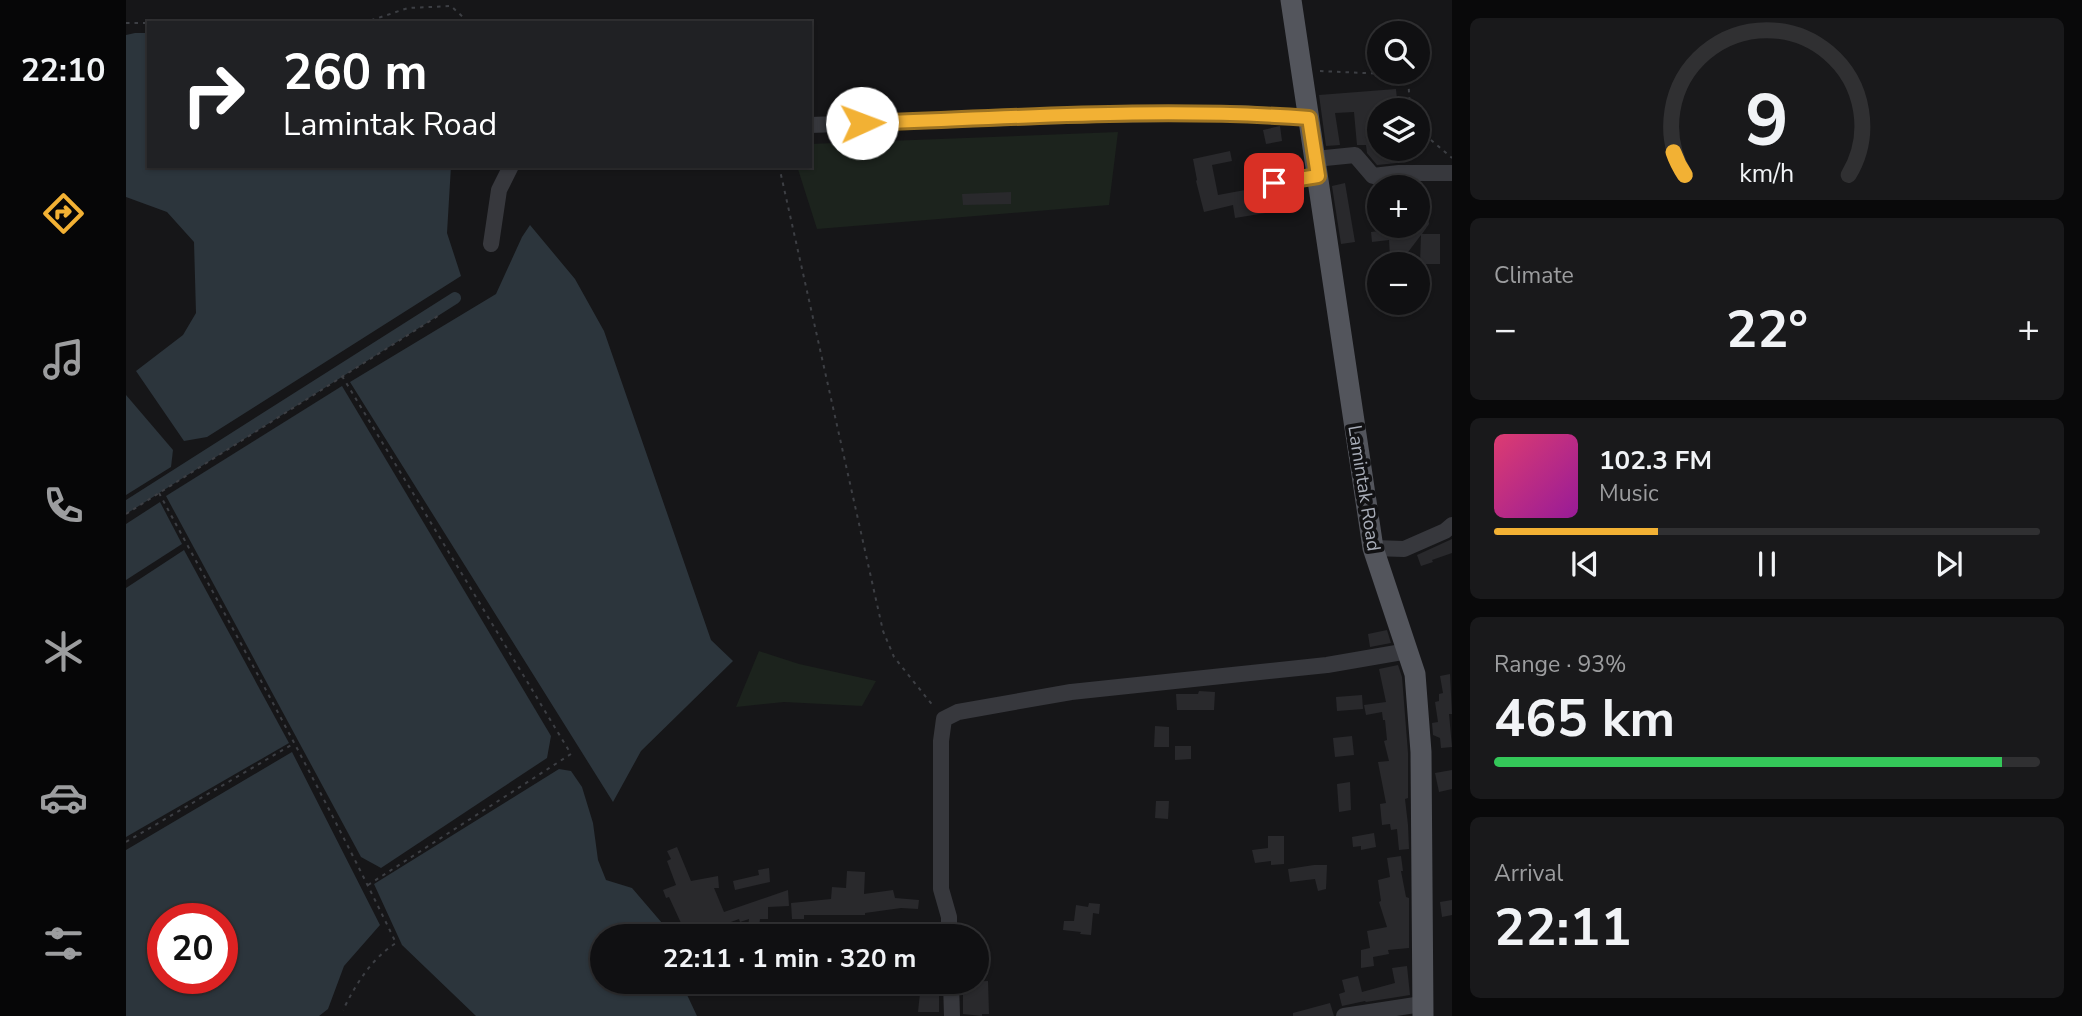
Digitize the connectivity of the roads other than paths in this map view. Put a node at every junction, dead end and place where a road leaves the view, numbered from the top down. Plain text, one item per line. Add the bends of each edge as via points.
1 (1291, 0) edge
2 (1309, 118) junction
3 (812, 125) edge
4 (1316, 167) junction
5 (510, 168) edge
6 (1452, 173) edge
7 (1274, 183) dead end
8 (491, 244) dead end
9 (1452, 525) edge
10 (1373, 548) junction
11 (1409, 651) junction
12 (948, 924) edge
13 (951, 994) edge
14 (1422, 1010) edge
15 (952, 1016) edge
16 (1344, 1016) edge

1 - 2 main road, Lamintak Road
2 - 3 street via 1241,113
2 - 4 main road, Lamintak Road
4 - 6 street via 1355,155 1373,176
4 - 7 street
4 - 10 main road, Lamintak Road
5 - 8 street via 499,190
9 - 10 street via 1404,549
10 - 11 main road, Lamintak Road
11 - 12 street via 1327,666 1071,692 958,712 944,719 941,889
11 - 14 main road, Lamintak Road via 1421,752
13 - 15 street
14 - 16 street

